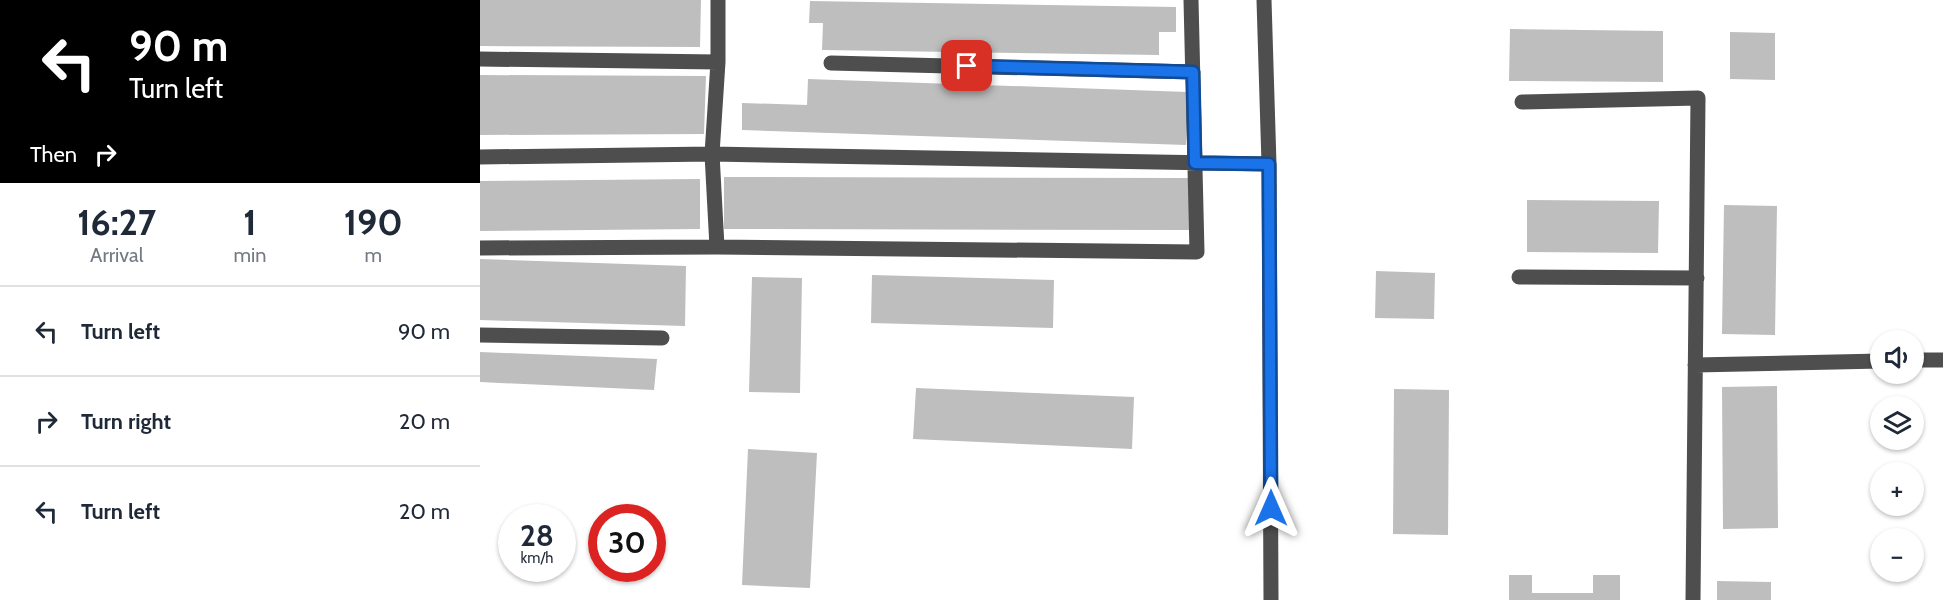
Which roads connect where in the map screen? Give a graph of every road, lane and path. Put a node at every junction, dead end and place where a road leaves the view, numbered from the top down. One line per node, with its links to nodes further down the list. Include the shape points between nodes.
1 (718, 0): 5 (street)
2 (1191, 0): 7 (street)
3 (1264, 0): 12 (street)
4 (480, 59): 5 (street)
5 (718, 62): 9 (street)
6 (831, 63): 7 (street)
7 (1193, 72): 11 (street)
8 (1522, 102): 16 (street, via 1698,98)
9 (712, 154): 10 (street); 11 (street); 13 (street)
10 (480, 157)
11 (1195, 163): 12 (street); 13 (street, via 1197,252)
12 (1269, 164): 23 (street)
13 (717, 247): 14 (street)
14 (480, 248)
15 (1519, 277): 16 (street)
16 (1697, 278): 22 (street)
17 (480, 335): 18 (street)
18 (662, 339)
19 (1924, 360): 20 (street)
20 (1943, 360)
21 (1870, 361): 22 (street)
22 (1695, 365): 24 (street)
23 (1271, 600)
24 (1693, 600)

